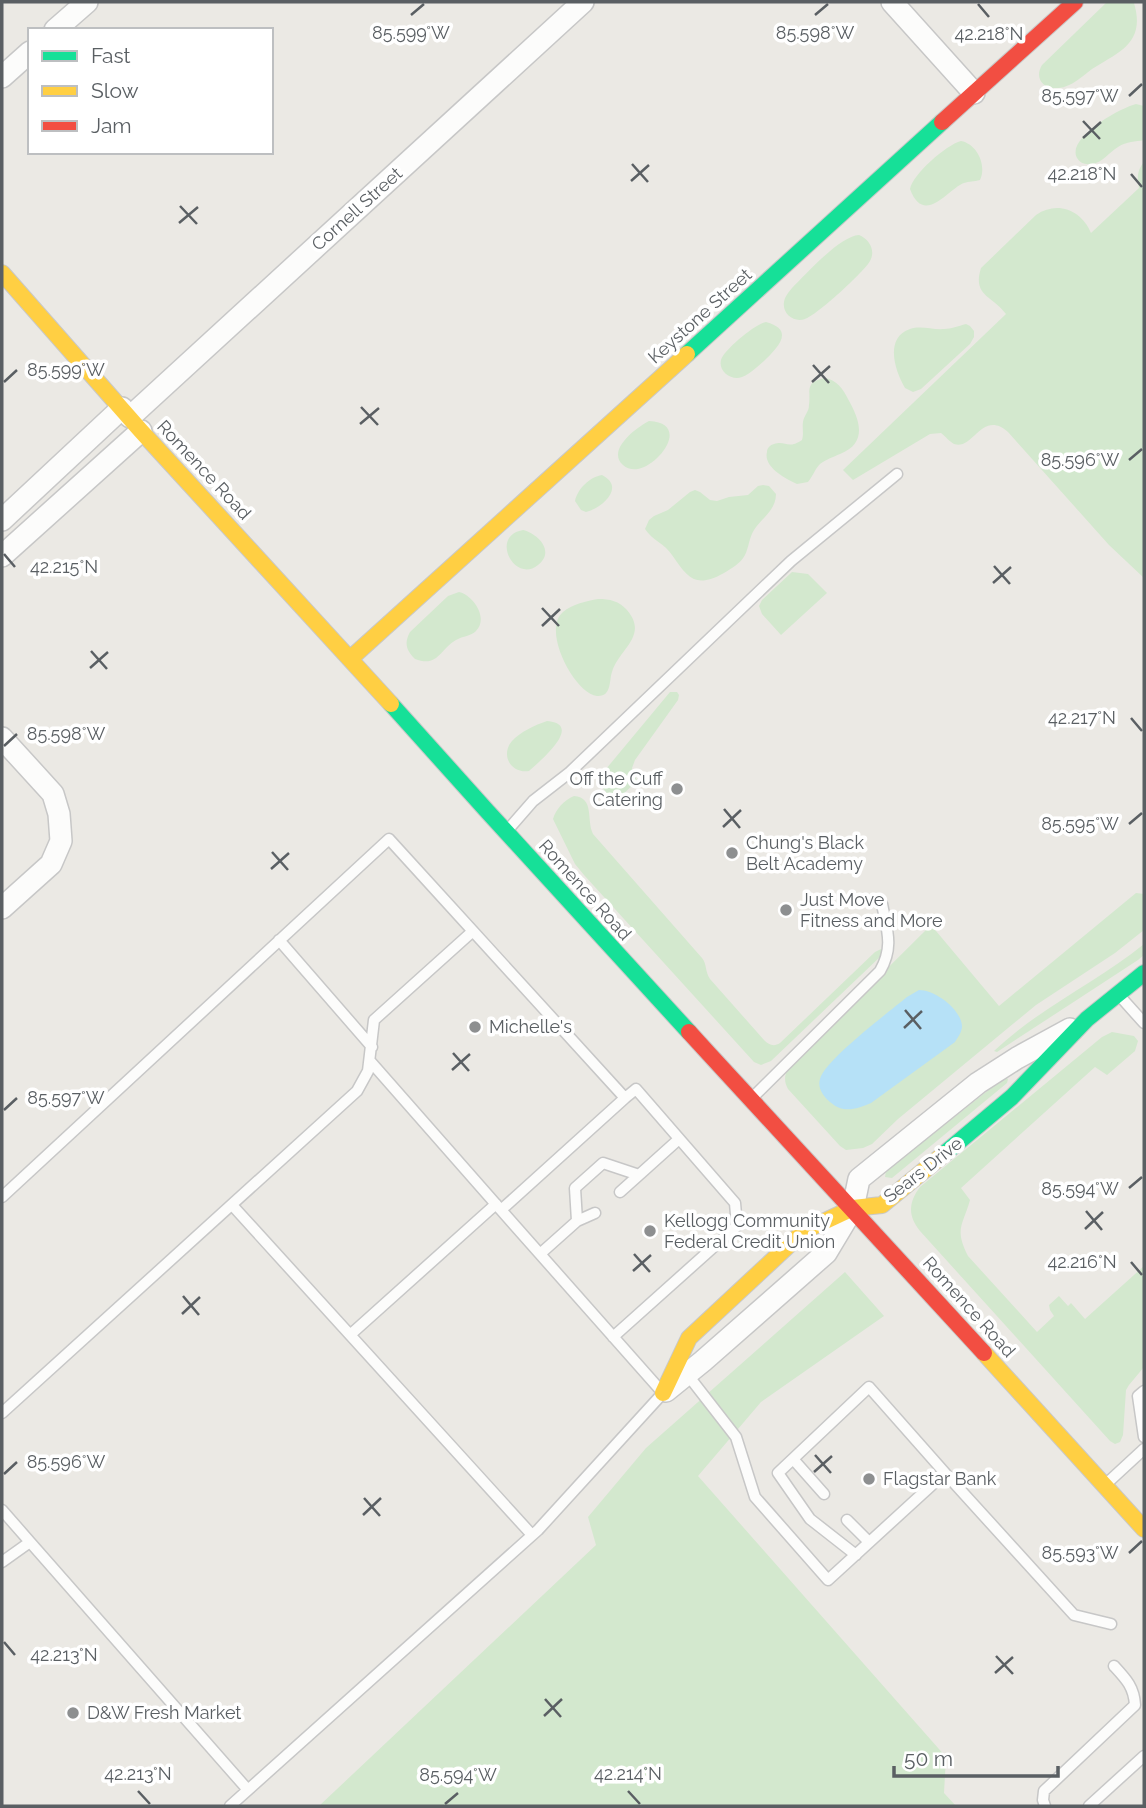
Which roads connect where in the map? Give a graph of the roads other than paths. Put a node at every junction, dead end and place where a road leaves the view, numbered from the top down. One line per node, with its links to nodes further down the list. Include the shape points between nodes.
1 (87, 2): 5 (street)
2 (583, 2): 10 (street, Cornell Street)
3 (891, 2): 8 (street)
4 (1074, 2): 8 (street, Keystone Street)
5 (57, 28)
6 (28, 54): 7 (street)
7 (2, 77)
8 (974, 93): 14 (street, Keystone Street)
9 (2, 273): 10 (street, Romence Road)
10 (131, 418): 12 (street); 13 (street); 14 (street, Romence Road)
11 (897, 474): 16 (lane, via 791,561 569,773 533,801)
12 (2, 520)
13 (2, 556)
14 (351, 658): 16 (street, Romence Road)
15 (2, 738): 18 (street, via 52,794 61,841 51,864)
16 (506, 832): 28 (street, Romence Road)
17 (882, 904): 28 (lane, via 889,947 880,971)
18 (2, 908)
19 (473, 931): 20 (lane, via 389,839); 25 (lane, via 374,1020); 27 (lane)
20 (279, 940): 25 (lane); 32 (lane)
21 (1144, 973): 22 (street, Sears Drive)
22 (1118, 994): 23 (street, Sears Drive); 24 (lane)
23 (1087, 1020): 35 (street, Sears Drive, via 1012,1097 882,1205); 35 (street, Sears Drive, via 998,1069 962,1095 859,1179)
24 (1144, 1023)
25 (372, 1048): 26 (lane)
26 (370, 1061): 33 (lane, via 357,1091); 34 (lane)
27 (625, 1098): 29 (lane, via 636,1089); 34 (lane)
28 (751, 1099): 35 (street, Romence Road)
29 (679, 1139): 30 (lane); 40 (lane, via 735,1203 737,1226)
30 (639, 1175): 31 (lane); 37 (lane, via 603,1163 575,1188)
31 (620, 1192)
32 (2, 1197)
33 (232, 1205): 39 (lane); 44 (lane)
34 (498, 1207): 38 (lane); 39 (lane)
35 (852, 1208): 41 (street, via 826,1253); 43 (street, via 804,1231 689,1338); 49 (street, Romence Road)
36 (595, 1213): 37 (lane)
37 (577, 1221): 38 (lane)
38 (540, 1254): 40 (lane)
39 (350, 1335): 54 (lane)
40 (613, 1337): 43 (lane)
41 (687, 1374): 43 (street); 57 (lane, via 736,1437 755,1496 828,1580)
42 (1144, 1391): 45 (lane, via 1139,1396)
43 (663, 1393): 54 (lane)
44 (2, 1413)
45 (1144, 1437)
46 (1144, 1449): 49 (lane)
47 (793, 1459): 48 (lane, via 869,1387); 50 (lane); 57 (lane, via 778,1473 810,1519)
48 (945, 1472): 56 (lane); 59 (lane, via 1073,1615)
49 (1105, 1485): 53 (street, Romence Road)
50 (824, 1494)
51 (2, 1510): 55 (lane)
52 (847, 1520): 56 (lane)
53 (1144, 1529)
54 (532, 1535): 62 (lane)
55 (30, 1542): 58 (lane); 62 (lane)
56 (869, 1542): 57 (lane)
57 (856, 1555)
58 (2, 1562)
59 (1111, 1624)
60 (1114, 1666): 64 (lane, via 1129,1683 1135,1705 1044,1791)
61 (1144, 1756): 65 (lane)
62 (248, 1790): 63 (lane)
63 (230, 1806)
64 (1045, 1806)
65 (1089, 1806)

